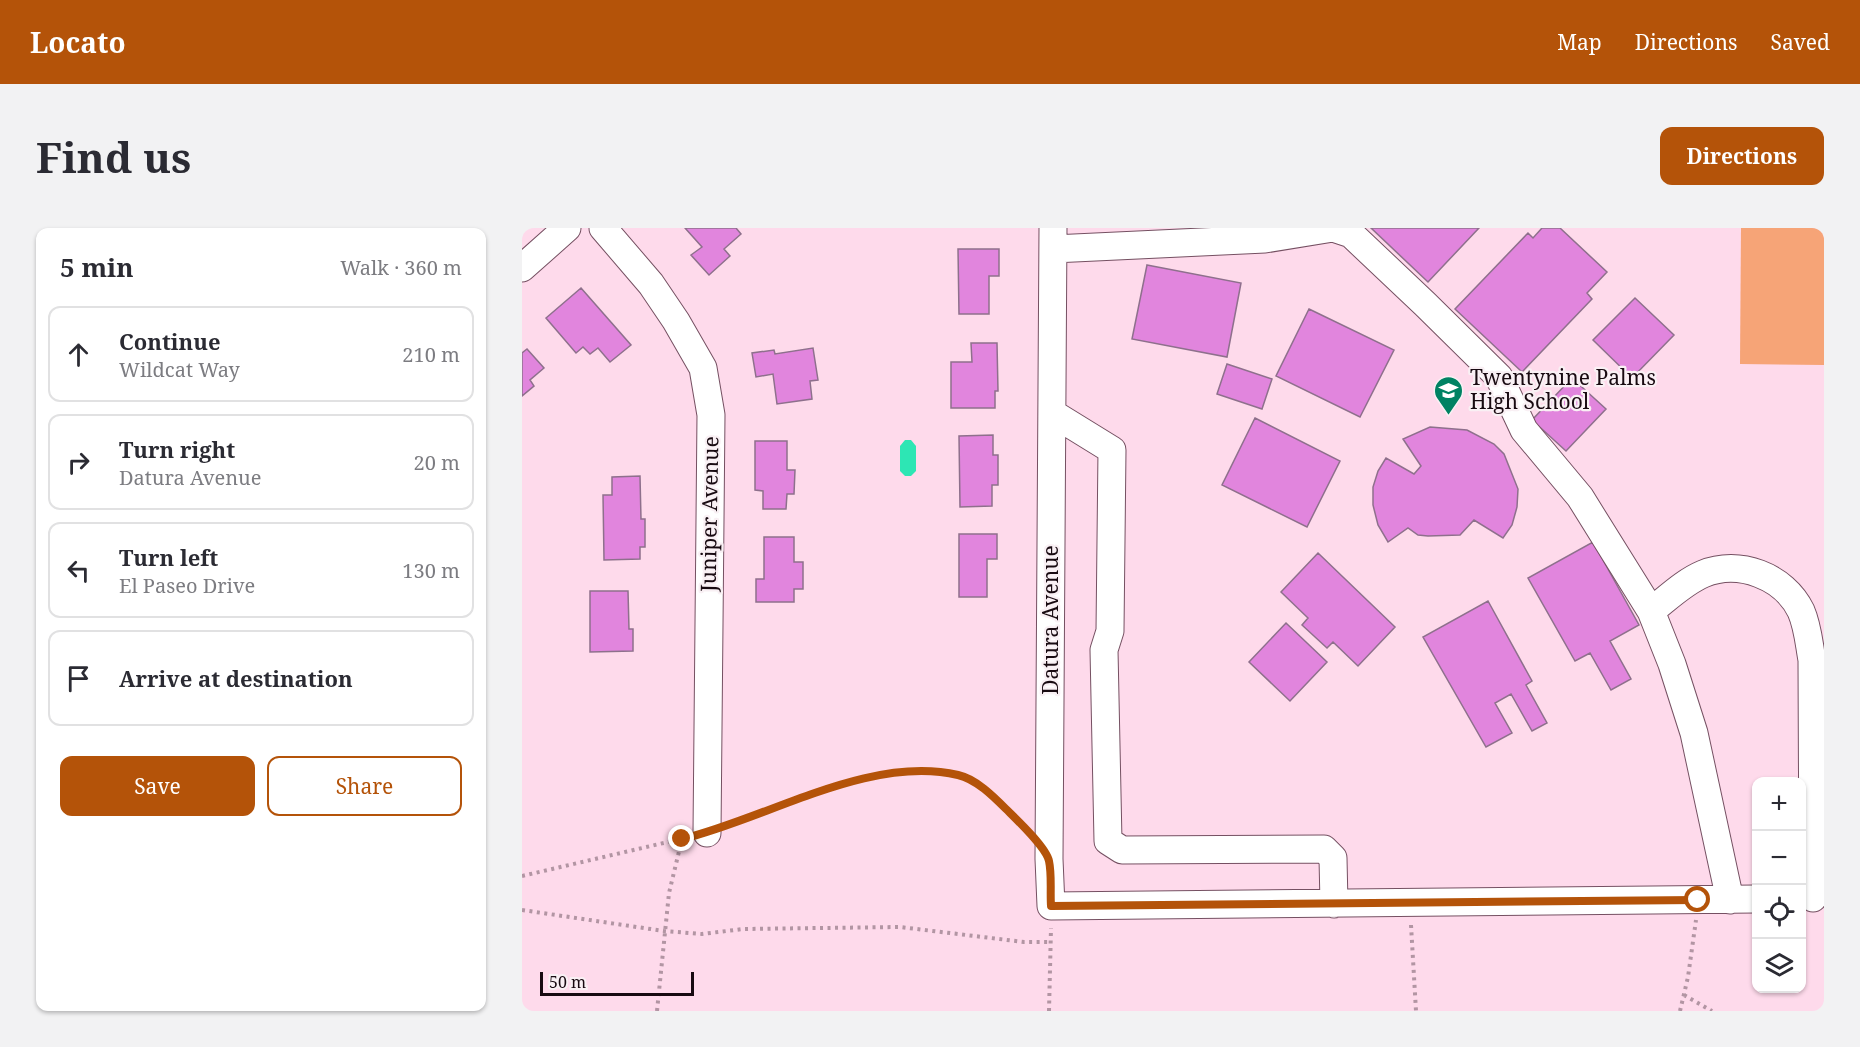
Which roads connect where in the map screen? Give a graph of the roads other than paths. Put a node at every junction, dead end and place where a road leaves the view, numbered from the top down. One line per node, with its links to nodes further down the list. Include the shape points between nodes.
1 (567, 228): 4 (street)
2 (603, 228): 7 (street, Juniper Avenue, via 651,284 676,321 703,368 711,414)
3 (1053, 239): 5 (street, Datura Avenue); 6 (street, via 1264,239 1333,228 1351,234 1499,377 1524,430 1580,497)
4 (522, 268)
5 (1052, 414): 10 (street, via 1112,450 1110,631 1104,650 1108,841 1122,850 1324,849 1333,858); 10 (street, Datura Avenue, via 1051,906)
6 (1651, 611): 8 (street, via 1703,574 1722,569 1746,569 1766,576 1800,610 1808,633 1812,670); 9 (street, via 1672,663)
7 (694, 836)
8 (1813, 898)
9 (1743, 900): 10 (street)
10 (1334, 904)

